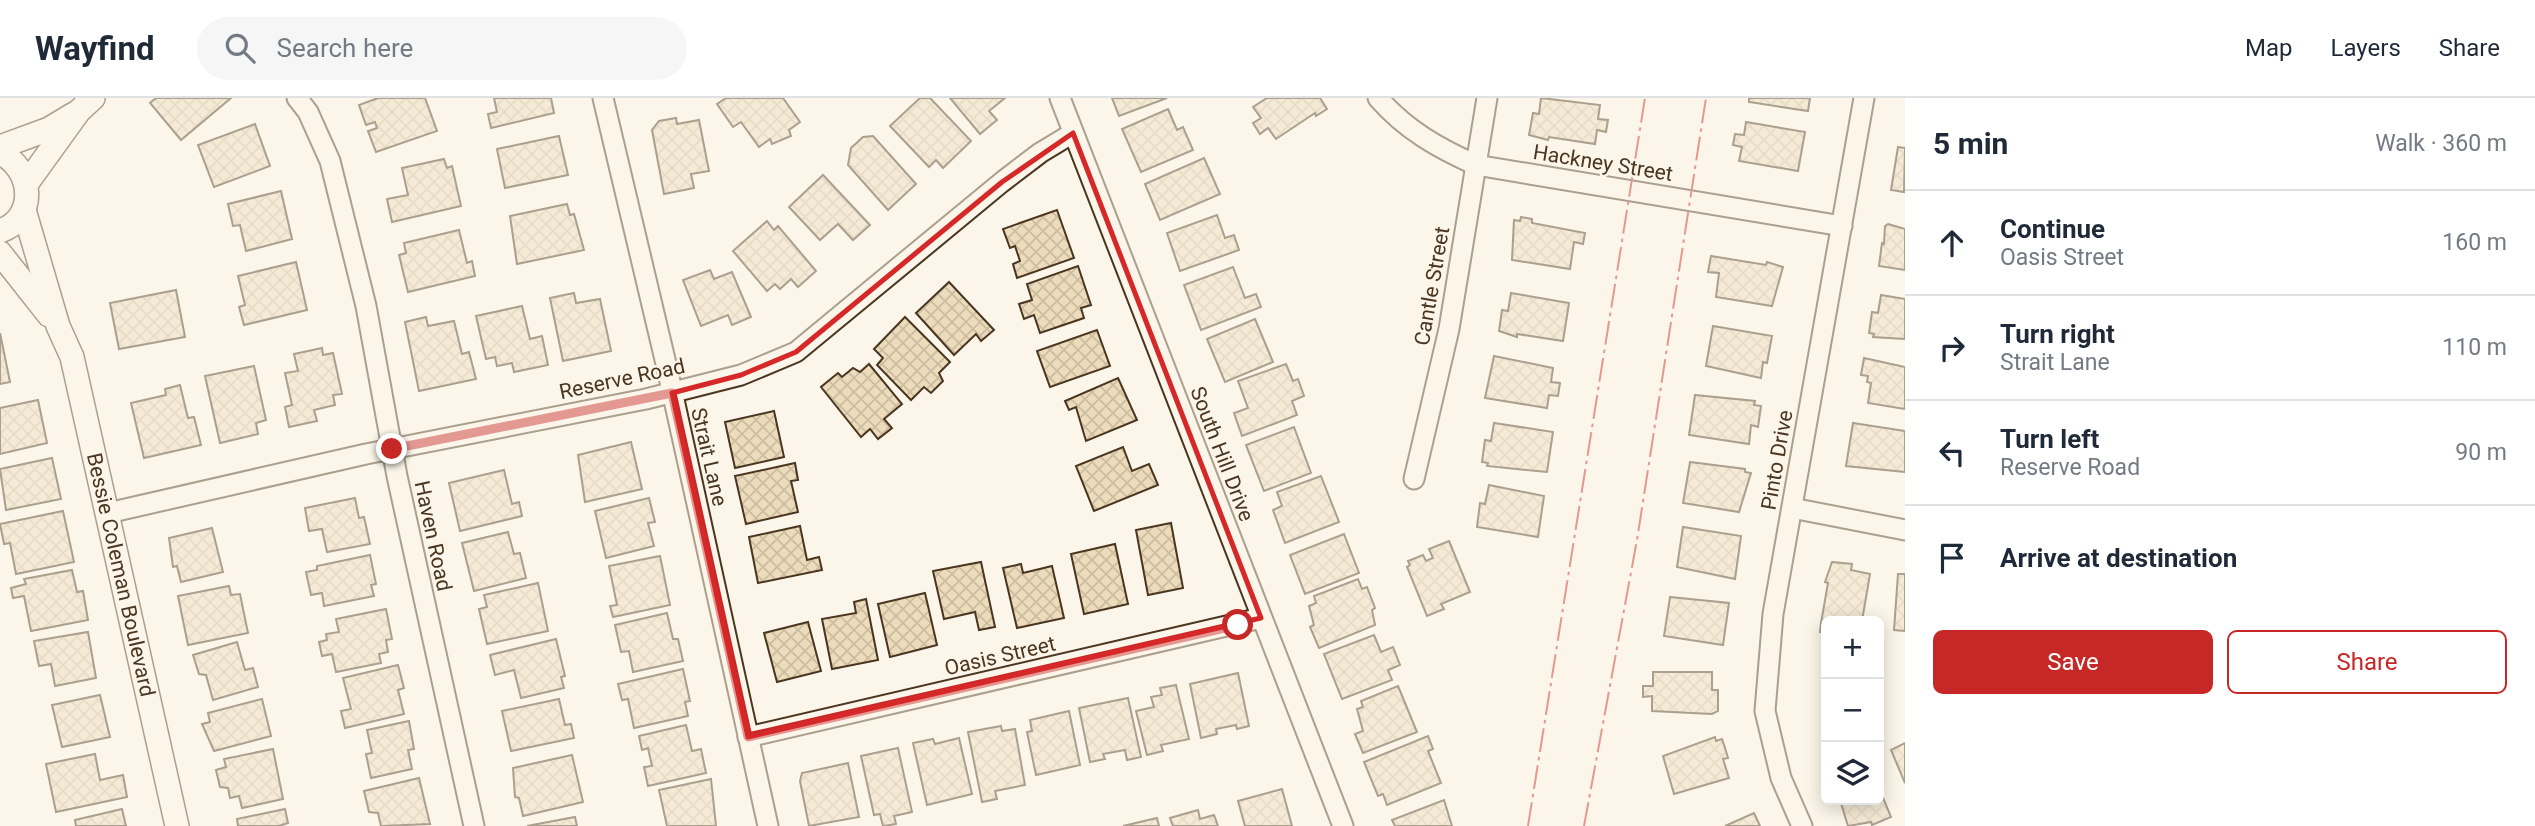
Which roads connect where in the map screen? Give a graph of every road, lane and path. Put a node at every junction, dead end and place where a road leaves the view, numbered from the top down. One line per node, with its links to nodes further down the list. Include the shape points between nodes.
1 (297, 98): 19 (street, Haven Road, via 330,161 366,306)
2 (603, 98): 18 (street, Strait Lane)
3 (1060, 98): 8 (street, South Hill Drive)
4 (1378, 98): 11 (street, Hackney Street, via 1395,118 1435,146)
5 (1487, 98): 11 (street, Cantle Street)
6 (1864, 98): 14 (street, Pinto Drive)
7 (86, 105): 9 (street, via 49,129); 12 (street)
8 (1073, 133): 18 (street, Reserve Road, via 1002,182 796,352 741,375); 24 (street, South Hill Drive)
9 (0, 147)
10 (0, 153): 12 (street, via 13,161)
11 (1476, 165): 14 (street, Hackney Street); 20 (street, Cantle Street, via 1449,329)
12 (27, 183): 13 (street)
13 (24, 209): 15 (street); 17 (street, Bessie Coleman Boulevard)
14 (1842, 226): 21 (street, Pinto Drive)
15 (0, 231)
16 (0, 253): 17 (street, Bessie Coleman Boulevard)
17 (58, 326): 22 (street, Bessie Coleman Boulevard, via 72,357)
18 (672, 393): 19 (street, Reserve Road); 25 (street, Strait Lane)
19 (392, 449): 22 (street, Reserve Road); 27 (street, Haven Road)
20 (1414, 480)
21 (1792, 508): 23 (street); 30 (street, Pinto Drive, via 1773,614 1765,712 1781,778)
22 (108, 513): 26 (street, Bessie Coleman Boulevard)
23 (1905, 530)
24 (1261, 618): 25 (street, Oasis Street); 29 (street, South Hill Drive)
25 (748, 737): 28 (street, Strait Lane)
26 (177, 826)
27 (474, 826)
28 (768, 826)
29 (1343, 826)
30 (1802, 826)

